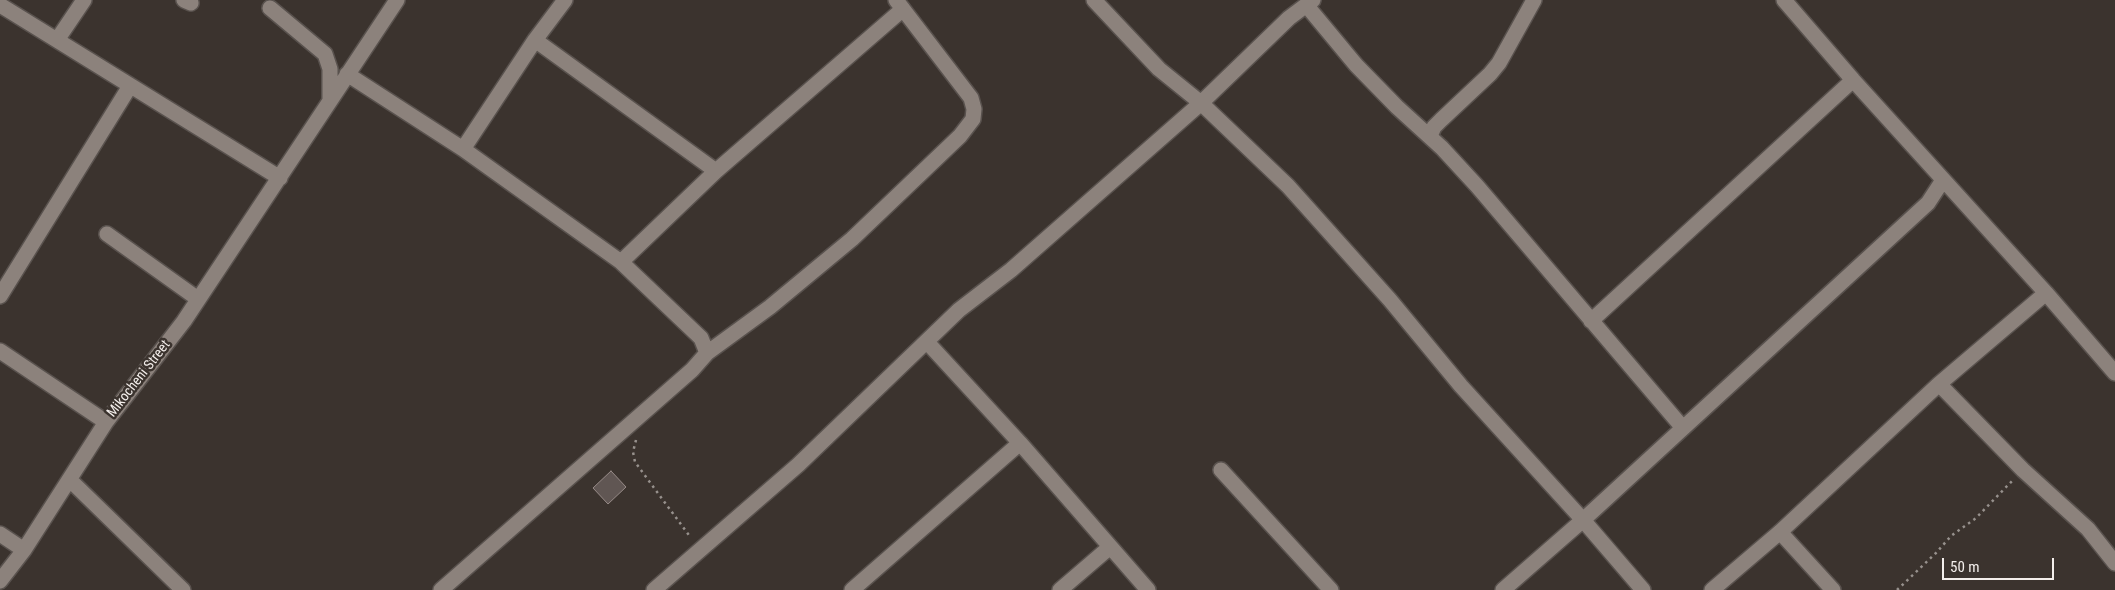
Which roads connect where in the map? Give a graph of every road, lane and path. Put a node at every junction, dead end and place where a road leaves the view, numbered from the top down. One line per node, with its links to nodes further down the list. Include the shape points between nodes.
1 (84, 0): 11 (street)
2 (397, 0): 13 (street, Mikocheni Street)
3 (565, 0): 12 (street)
4 (1094, 0): 17 (street, via 1159,69)
5 (1534, 0): 18 (street, via 1499,63 1434,127)
6 (1784, 0): 14 (street)
7 (1310, 3): 17 (street, via 1288,18); 18 (street, via 1356,65)
8 (0, 4): 11 (street)
9 (900, 5): 20 (street); 33 (street, via 971,98 973,119 960,136 852,239 770,307)
10 (270, 8): 16 (street, via 325,54 330,69)
11 (57, 40): 15 (street)
12 (536, 40): 19 (street); 20 (street)
13 (347, 74): 16 (street, Mikocheni Street); 19 (street)
14 (1853, 80): 22 (street); 30 (street)
15 (130, 86): 21 (street); 28 (street)
16 (330, 101): 21 (street, Mikocheni Street)
17 (1201, 103): 31 (street, via 1011,270 959,310); 43 (street, via 1288,186 1390,300 1460,386)
18 (1430, 136): 30 (street)
19 (463, 149): 26 (street)
20 (716, 171): 26 (street)
21 (280, 178): 29 (street, Mikocheni Street)
22 (1942, 180): 23 (street); 24 (street)
23 (1960, 199): 24 (street); 27 (street)
24 (1928, 203): 37 (street)
25 (107, 234): 29 (street)
26 (621, 262): 33 (street, via 701,338)
27 (2046, 293): 34 (street); 35 (street)
28 (0, 296)
29 (198, 299): 36 (street, Mikocheni Street)
30 (1591, 321): 37 (street)
31 (927, 342): 39 (street); 48 (street, via 798,465)
32 (0, 351): 36 (street)
33 (707, 353): 52 (street, via 692,370)
34 (2115, 373)
35 (1939, 384): 41 (street); 44 (street)
36 (106, 422): 42 (street, Mikocheni Street)
37 (1683, 428): 43 (street)
38 (636, 436): 48 (path, via 635,462)
39 (1020, 443): 46 (street); 54 (street)
40 (1221, 470): 57 (street)
41 (2023, 470): 49 (street, via 2088,529); 62 (path)
42 (70, 480): 47 (street, Mikocheni Street); 51 (street)
43 (1584, 520): 58 (street); 59 (street)
44 (1780, 532): 60 (street); 61 (street)
45 (0, 534): 47 (street)
46 (1110, 547): 55 (street); 56 (street)
47 (24, 550): 50 (street, Mikocheni Street)
48 (699, 550): 53 (street)
49 (2115, 563)
50 (0, 581)
51 (183, 590)
52 (441, 590)
53 (654, 590)
54 (852, 590)
55 (1060, 590)
56 (1148, 590)
57 (1330, 590)
58 (1503, 590)
59 (1643, 590)
60 (1712, 590)
61 (1833, 590)
62 (1897, 590)

